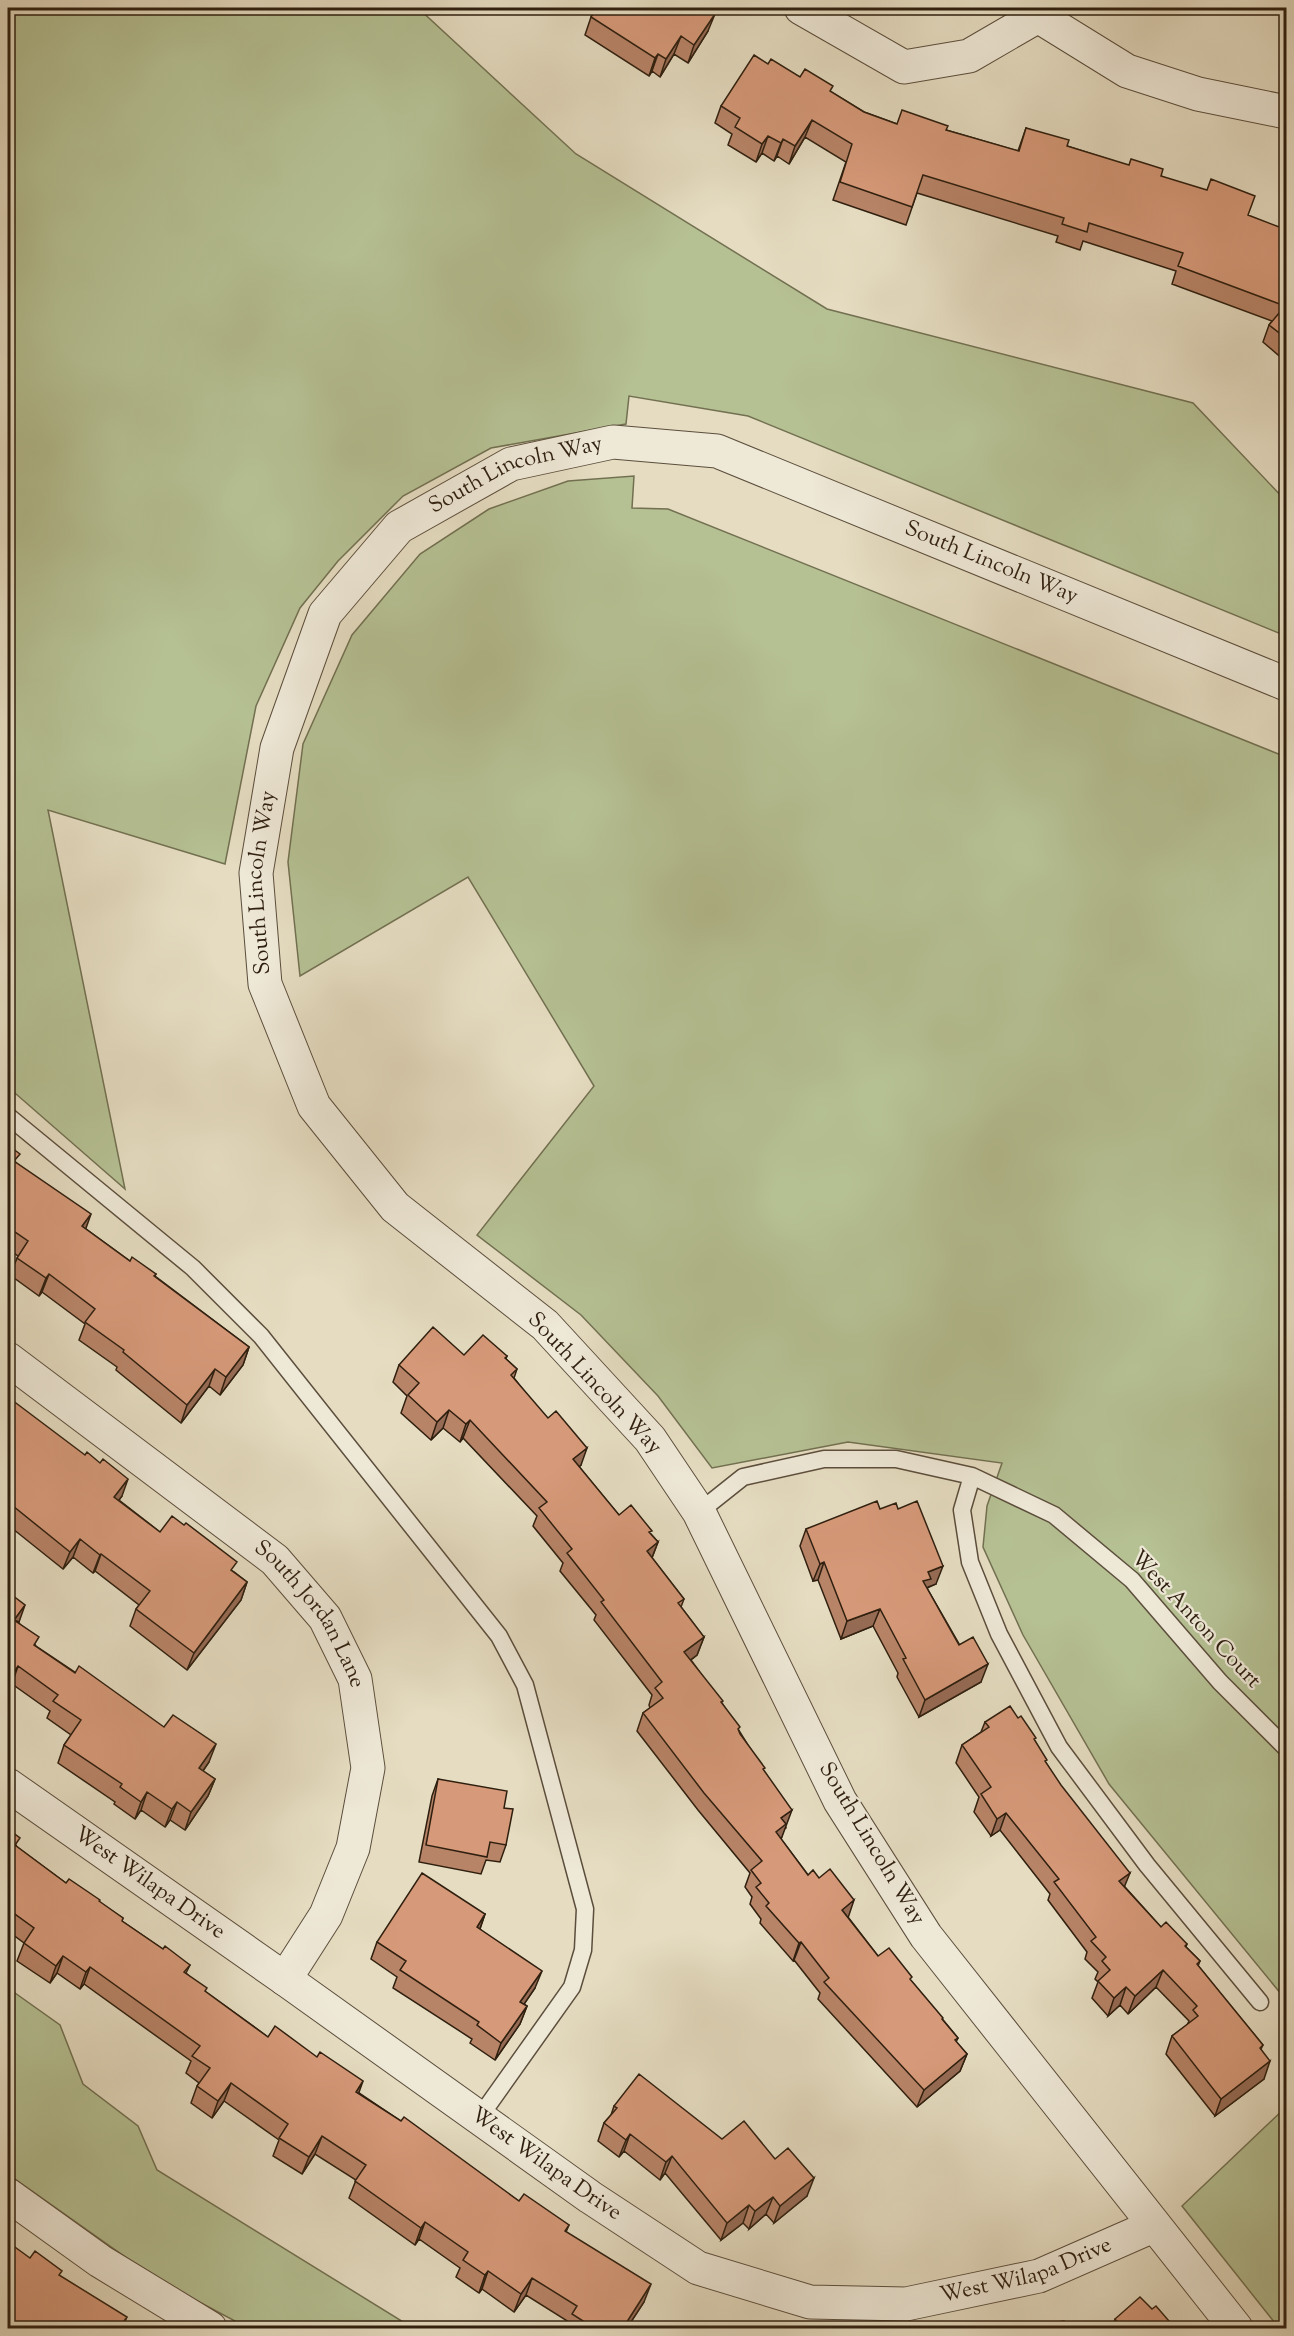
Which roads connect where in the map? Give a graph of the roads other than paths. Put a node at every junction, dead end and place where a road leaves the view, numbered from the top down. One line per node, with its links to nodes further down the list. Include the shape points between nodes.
1 (801, 8): 2 (street, via 904,67 969,56)
2 (1040, 12): 3 (street, via 1127,71 1198,94)
3 (1287, 112)
4 (1287, 684): 8 (street, South Lincoln Way, via 717,451 613,442 511,464 399,527 325,614 277,748 256,873 265,984 314,1106 395,1208 545,1325 650,1438)
5 (8, 1116): 13 (lane, via 193,1268 261,1336 499,1636 525,1685 585,1909 583,1950 572,1987)
6 (8, 1359): 11 (street, South Jordan Lane, via 275,1560 325,1618 355,1679 368,1768 353,1848 326,1915)
7 (972, 1476): 8 (lane, West Anton Court, via 896,1459 824,1459 743,1477); 9 (lane, West Anton Court, via 1054,1515 1132,1580 1220,1682); 12 (lane, via 962,1510 970,1562 999,1634 1059,1747 1147,1865)
8 (699, 1512): 15 (street, South Lincoln Way, via 846,1811 927,1936)
9 (1287, 1748)
10 (8, 1785): 11 (street, West Wilapa Drive)
11 (285, 1979): 13 (street, West Wilapa Drive)
12 (1260, 2002)
13 (479, 2118): 15 (street, West Wilapa Drive, via 698,2268 810,2302 906,2304 1039,2276)
14 (8, 2195): 16 (street, via 100,2260)
15 (1153, 2226): 17 (street, South Lincoln Way)
16 (210, 2328)
17 (1236, 2328)

